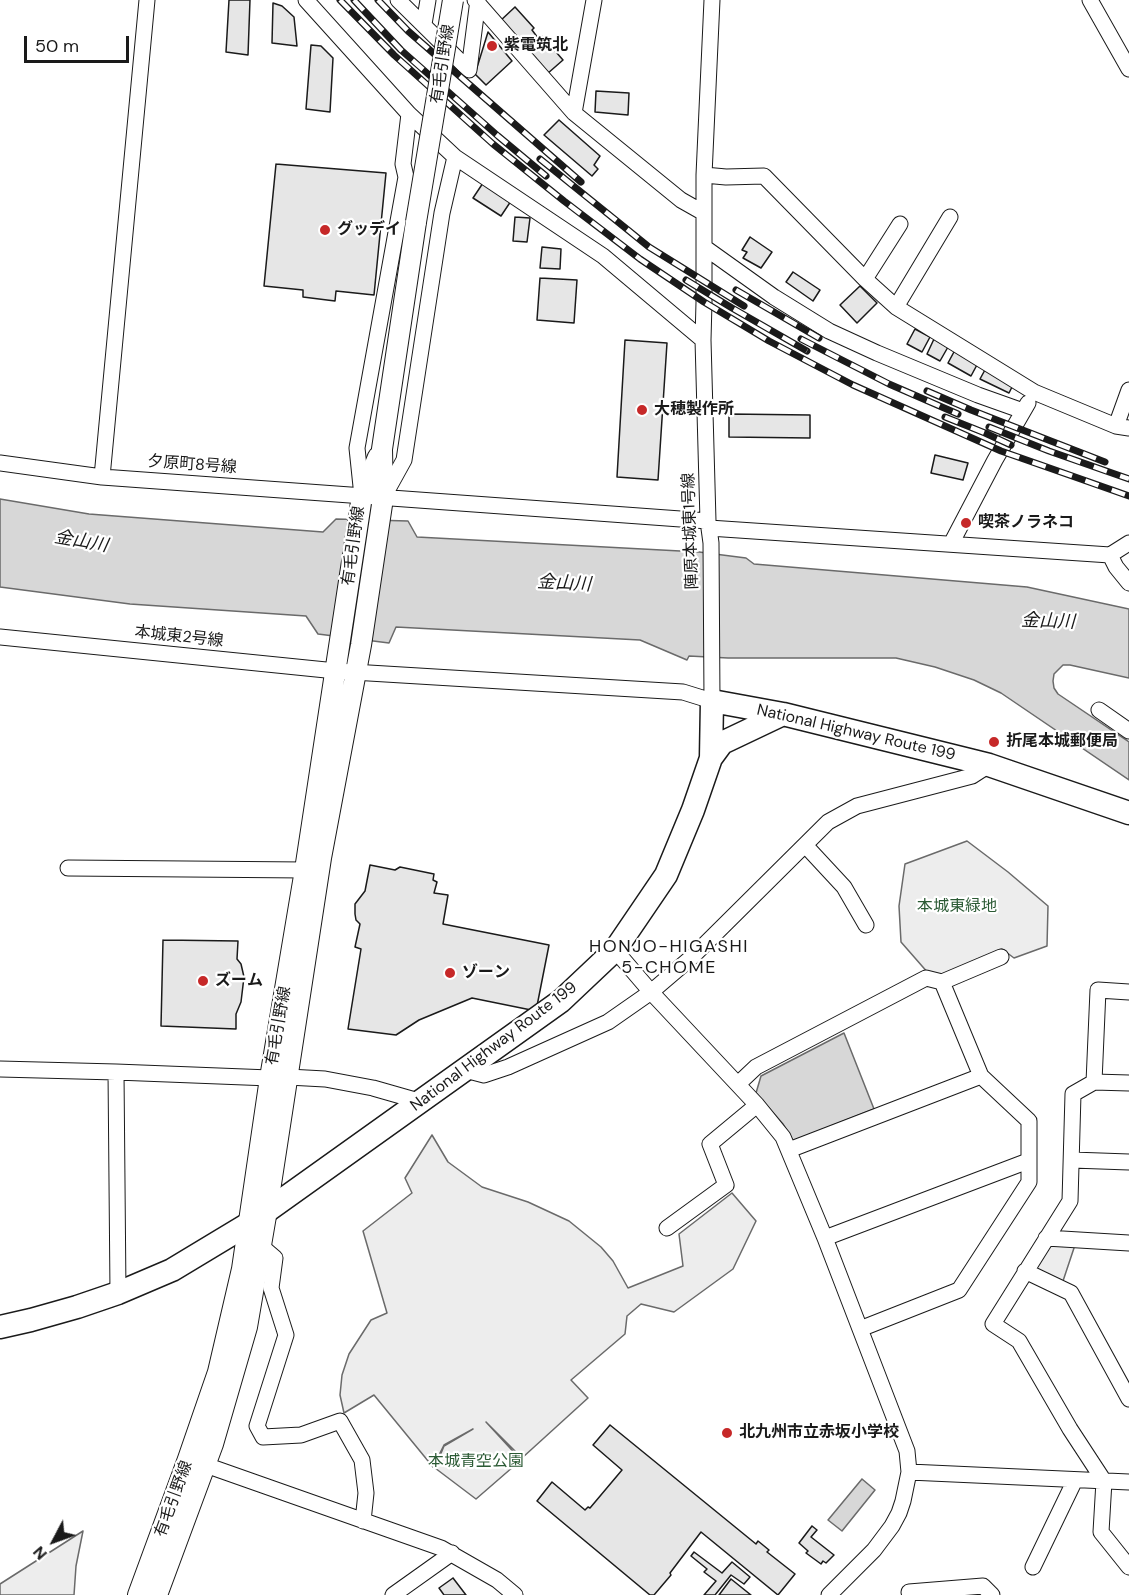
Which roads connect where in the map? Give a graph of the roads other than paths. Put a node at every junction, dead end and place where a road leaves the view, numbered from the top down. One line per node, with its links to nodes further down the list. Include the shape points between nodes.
1 (147, 0): 29 (street)
2 (306, 0): 13 (street)
3 (398, 0): 10 (street)
4 (428, 0): 10 (street)
5 (453, 0): 27 (main road, 有毛引野線, bridge)
6 (594, 0): 12 (street)
7 (712, 0): 15 (street, 陣原本城東1号線)
8 (1090, 0): 11 (street)
9 (477, 1): 10 (street, via 469,70); 12 (street)
10 (424, 24)
11 (1129, 69)
12 (574, 113): 16 (street, via 681,200)
13 (410, 114): 14 (street); 30 (street, via 403,164 406,177 357,448)
14 (455, 158): 22 (street, via 603,256); 31 (street, via 442,213 404,459)
15 (704, 175): 16 (street, 陣原本城東1号線); 20 (street, via 764,176)
16 (704, 213): 19 (street, 陣原本城東1号線)
17 (950, 218): 21 (street)
18 (900, 224): 20 (street)
19 (704, 247): 22 (street, 陣原本城東1号線); 25 (street, via 829,331)
20 (865, 279): 21 (street)
21 (896, 307): 24 (street)
22 (703, 340): 32 (street, 陣原本城東1号線)
23 (1129, 390): 26 (street)
24 (1034, 392): 25 (street); 26 (street)
25 (1023, 411): 34 (street)
26 (1122, 427)
27 (382, 448): 30 (main road, 有毛引野線); 31 (main road, 有毛引野線)
28 (0, 463): 29 (street, 夕原町8号線)
29 (102, 477): 30 (street, 夕原町8号線)
30 (361, 503): 31 (street, 夕原町8号線); 38 (main road, 有毛引野線, via 340,643)
31 (382, 505): 32 (street, 夕原町8号線); 38 (main road, 有毛引野線, via 360,645)
32 (709, 531): 34 (street, 夕原町8号線); 39 (street, 陣原本城東1号線)
33 (1129, 543): 35 (street)
34 (951, 544): 35 (street, 夕原町8号線)
35 (1110, 555): 36 (street)
36 (1129, 583)
37 (0, 637): 38 (street, 本城東2号線)
38 (345, 672): 39 (street, via 683,692); 48 (main road, 有毛引野線); 59 (main road, 有毛引野線, via 315,892)
39 (712, 701): 41 (highway, National Highway Route 199); 43 (highway, National Highway Route 199)
40 (1099, 710): 42 (street)
41 (783, 714): 43 (highway, via 722,743); 44 (highway, National Highway Route 199)
42 (1129, 731)
43 (711, 758): 50 (highway, National Highway Route 199, via 666,875)
44 (989, 765): 45 (highway, National Highway Route 199); 46 (street, via 972,776 857,806 828,822)
45 (1129, 813)
46 (805, 845): 49 (street, via 844,887); 53 (street)
47 (68, 868): 48 (street)
48 (305, 870): 59 (main road, 有毛引野線)
49 (866, 925)
50 (615, 950): 53 (street); 56 (highway, National Highway Route 199, via 561,1001)
51 (1001, 957): 52 (street)
52 (942, 982): 58 (street); 62 (street, via 926,978 756,1067)
53 (651, 992): 56 (street, via 608,1023 508,1067 484,1075); 62 (street)
54 (1129, 992): 60 (street, via 1098,990)
55 (0, 1069): 57 (street)
56 (465, 1070): 63 (highway, National Highway Route 199)
57 (116, 1072): 59 (street); 76 (street)
58 (981, 1076): 65 (street); 67 (street, via 1029,1121)
59 (279, 1077): 63 (street, via 334,1080); 69 (main road, 有毛引野線)
60 (1094, 1082): 61 (street); 66 (street, via 1073,1094)
61 (1129, 1083)
62 (738, 1084): 64 (street)
63 (422, 1102): 69 (highway, National Highway Route 199)
64 (757, 1105): 65 (street); 70 (street, via 710,1144 726,1185)
65 (789, 1150): 71 (street)
66 (1072, 1160): 68 (street); 72 (street, via 1070,1201)
67 (1028, 1161): 71 (street); 78 (street, via 1029,1182 959,1290)
68 (1129, 1162)
69 (258, 1216): 73 (main road, 有毛引野線); 76 (highway, National Highway Route 199, via 172,1270); 80 (main road, 有毛引野線)
70 (667, 1228)
71 (825, 1238): 78 (street)
72 (1046, 1238): 74 (street); 75 (street)
73 (261, 1246): 80 (main road, 有毛引野線, via 247,1327 213,1444); 85 (street, via 275,1258 271,1288 286,1335 257,1426 263,1437 301,1435 340,1422 362,1460 366,1493)
74 (1127, 1246)
75 (1025, 1271): 79 (street, via 1071,1293); 83 (street, via 993,1324 1020,1341)
76 (118, 1293): 77 (highway, National Highway Route 199)
77 (0, 1327)
78 (860, 1329): 81 (street, via 907,1451)
79 (1129, 1400)
80 (196, 1462): 85 (street); 90 (main road, 有毛引野線); 91 (main road, 有毛引野線)
81 (909, 1472): 82 (street); 94 (street, via 892,1526)
82 (1075, 1480): 83 (street); 87 (street)
83 (1104, 1481): 84 (street); 88 (street, via 1101,1532)
84 (1129, 1482)
85 (363, 1521): 86 (street)
86 (452, 1553): 92 (street); 93 (street)
87 (1033, 1567)
88 (1129, 1567)
89 (909, 1592): 95 (street, via 983,1586)
90 (138, 1595)
91 (157, 1595)
92 (393, 1595)
93 (515, 1595)
94 (829, 1595)
95 (992, 1595)

